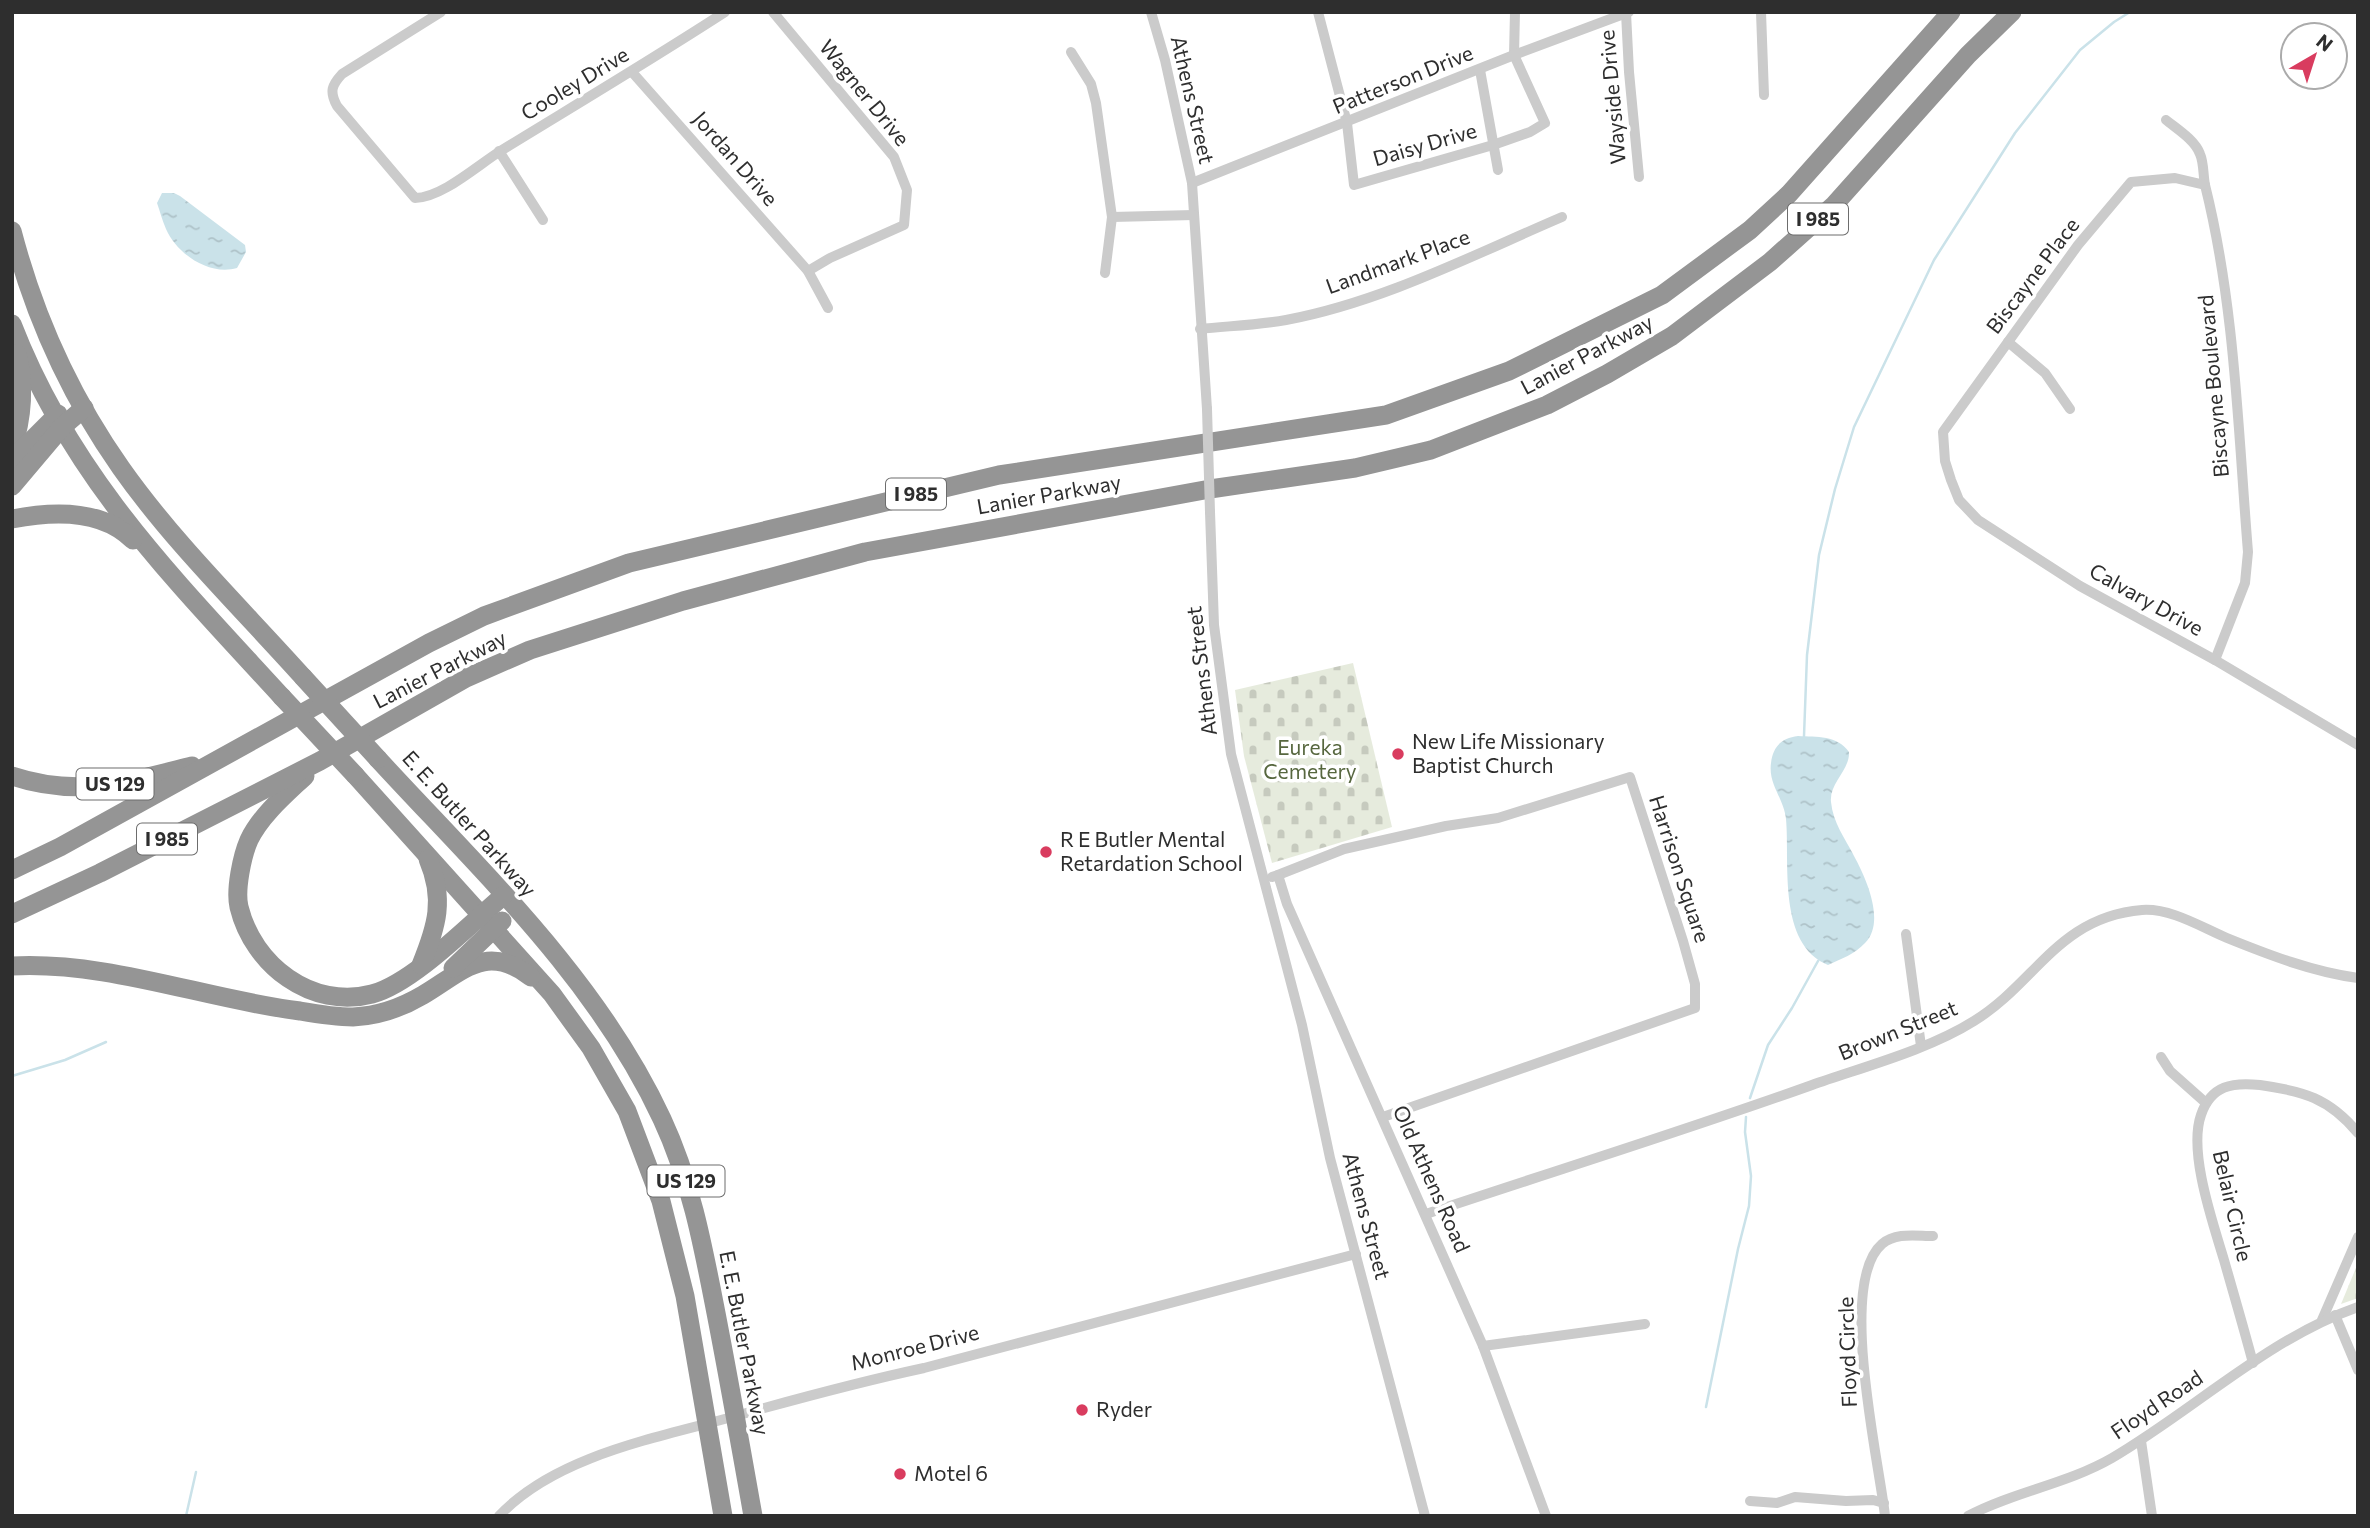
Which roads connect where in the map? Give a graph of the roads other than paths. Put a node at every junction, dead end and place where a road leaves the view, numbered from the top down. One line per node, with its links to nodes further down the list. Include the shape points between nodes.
1 (441, 12): 19 (street, Cooley Drive, via 342,74 331,94 415,198 445,189)
2 (724, 12): 14 (street, Cooley Drive)
3 (773, 12): 29 (street, Wagner Drive, via 894,157 907,190 904,225)
4 (1151, 12): 22 (street, Athens Street)
5 (1318, 12): 17 (street)
6 (1515, 12): 12 (street)
7 (1761, 12): 15 (street)
8 (1951, 12): 47 (highway, Lanier Parkway / I 985, via 1789,194 1750,230 1662,295 1509,371 1387,415 999,475 629,563 484,616)
9 (2012, 12): 48 (highway, Lanier Parkway / I 985, via 1834,205 1770,262 1672,335 1547,405 1431,450 1355,468 1210,489 865,552 683,601 530,650 466,678)
10 (1627, 13): 12 (street, Patterson Drive); 21 (street, Wayside Drive)
11 (1071, 52): 25 (street, via 1091,84 1096,103)
12 (1514, 55): 13 (street, Patterson Drive); 18 (street, via 1545,123)
13 (1479, 70): 17 (street, Patterson Drive); 18 (street, Daisy Drive)
14 (632, 72): 19 (street, Cooley Drive); 29 (street, Jordan Drive)
15 (1764, 96)
16 (2166, 120): 23 (street, Biscayne Boulevard, via 2200,153)
17 (1347, 123): 18 (street, Daisy Drive, via 1354,185); 22 (street, Patterson Drive)
18 (1493, 145): 20 (street)
19 (499, 151): 27 (street)
20 (1498, 170)
21 (1640, 177)
22 (1192, 184): 24 (street, Athens Street)
23 (2205, 185): 35 (street, Biscayne Place, via 2175,178 2131,183 2078,245); 45 (street, Biscayne Boulevard, via 2228,311 2248,552 2245,583)
24 (1194, 215): 25 (street); 33 (street, Athens Street)
25 (1112, 217): 30 (street)
26 (1562, 217): 33 (street, Landmark Place, via 1355,302 1285,320)
27 (543, 219)
28 (12, 232): 36 (highway, E. E. Butler Parkway, via 39,316)
29 (808, 271): 31 (street, Jordan Drive)
30 (1105, 273)
31 (828, 308)
32 (12, 324): 38 (highway)
33 (1200, 329): 53 (street, Athens Street, bridge, via 1213,625 1231,754)
34 (12, 337): 39 (highway, via 22,394)
35 (2008, 342): 37 (street, via 2045,373); 41 (street, Biscayne Place, via 1943,432)
36 (82, 405): 38 (highway); 54 (highway, E. E. Butler Parkway, bridge, via 147,503)
37 (2070, 410)
38 (58, 422): 40 (highway); 42 (highway); 44 (highway, via 116,510)
39 (12, 450)
40 (12, 460)
41 (1945, 461): 45 (street, Calvary Drive, via 1959,500 1978,520 2080,586)
42 (12, 486)
43 (12, 519): 44 (highway, US 129, via 80,514 103,522 126,533)
44 (183, 589): 50 (highway, US 129, bridge)
45 (2215, 660): 46 (street, Calvary Drive)
46 (2358, 745)
47 (217, 760): 49 (highway, US 129, via 126,783 64,788); 51 (highway, Lanier Parkway / I 985)
48 (320, 761): 55 (highway, Lanier Parkway / I 985); 59 (highway, via 249,839 239,877 239,898 260,953 298,984 331,996 374,993)
49 (12, 776)
50 (424, 849): 56 (highway, US 129); 59 (highway, via 439,899 433,935)
51 (12, 870)
52 (1278, 876): 53 (street); 66 (street, Old Athens Road); 66 (street, Harrison Square, via 1344,849 1498,818 1630,777 1695,984 1695,1008)
53 (1263, 878): 71 (street, Athens Street)
54 (510, 902): 56 (highway); 79 (highway, E. E. Butler Parkway / US 129, via 587,994 663,1120 690,1193)
55 (12, 914)
56 (488, 921): 59 (highway); 61 (highway); 62 (highway, US 129)
57 (1906, 934): 63 (street)
58 (12, 966): 61 (highway, via 112,973 263,1007 352,1017 397,1008)
59 (420, 966)
60 (2358, 978): 63 (street, Brown Street, via 2300,964 2167,913 2125,912 2101,919 2068,938 1990,1012)
61 (436, 987): 62 (highway, via 470,964 488,960 521,970)
62 (552, 994): 80 (highway, US 129, via 610,1078 633,1125 660,1201 685,1296)
63 (1921, 1046): 68 (street, Brown Street)
64 (2161, 1057): 65 (street)
65 (2206, 1103): 67 (street, via 2223,1087 2238,1082 2286,1089 2323,1101); 77 (street, Belair Circle, via 2197,1131 2200,1166)
66 (1383, 1117): 68 (street, Old Athens Road)
67 (2358, 1133)
68 (1426, 1214): 76 (street, Old Athens Road)
69 (1933, 1236): 83 (street, Floyd Circle, via 1900,1236 1883,1243 1869,1259 1863,1293 1865,1390)
70 (2358, 1237): 74 (street)
71 (1356, 1254): 79 (street, Monroe Drive); 88 (street, Athens Street)
72 (2358, 1307): 73 (street, Floyd Road)
73 (2334, 1315): 74 (street, Floyd Road); 78 (street)
74 (2322, 1320): 77 (street, Floyd Road)
75 (1645, 1324): 76 (street)
76 (1483, 1346): 89 (street, Old Athens Road)
77 (2253, 1363): 81 (street, Floyd Road)
78 (2358, 1370)
79 (736, 1416): 80 (street, Monroe Drive); 87 (highway, E. E. Butler Parkway / US 129)
80 (707, 1424): 85 (street, Monroe Drive, via 579,1464 526,1492); 86 (highway, US 129)
81 (2141, 1441): 84 (street, Floyd Road, via 2085,1471); 91 (street)
82 (1749, 1501): 83 (street, via 1777,1503 1795,1497)
83 (1884, 1503): 90 (street, Floyd Circle)
84 (1972, 1515)
85 (499, 1516)
86 (723, 1516)
87 (753, 1516)
88 (1425, 1516)
89 (1546, 1516)
90 (1885, 1516)
91 (2152, 1516)

